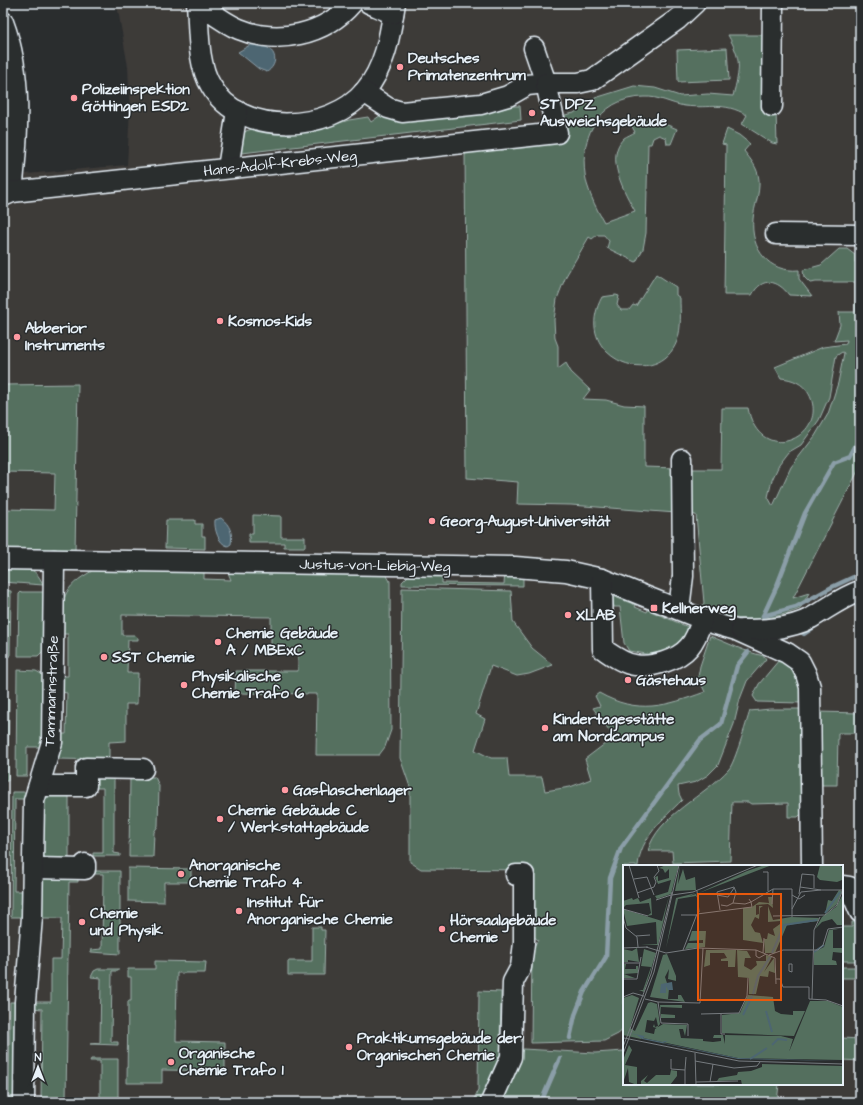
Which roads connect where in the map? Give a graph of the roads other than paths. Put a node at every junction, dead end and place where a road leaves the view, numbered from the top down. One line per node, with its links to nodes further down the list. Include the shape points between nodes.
1 (197, 3): 2 (street, via 240,29 273,36 294,35 314,29 336,17); 12 (street, via 207,79 220,98)
2 (352, 3)
3 (369, 3): 6 (street)
4 (695, 3): 9 (street, via 678,19 592,80 578,83)
5 (772, 3): 11 (street)
6 (394, 8): 10 (street, via 384,56 377,74)
7 (3, 22): 14 (street, via 14,61 15,75 16,136)
8 (534, 48): 9 (street)
9 (546, 83): 10 (street, via 527,85 504,98 481,104 402,112 388,108); 13 (street, Hans-Adolf-Krebs-Weg, via 557,133)
10 (364, 92): 12 (street, via 332,114 301,123 269,122 250,118)
11 (772, 106)
12 (237, 111): 13 (street)
13 (228, 168): 14 (street, Hans-Adolf-Krebs-Weg)
14 (8, 194)
15 (776, 234): 16 (street)
16 (860, 235)
17 (682, 459): 22 (street, via 683,576)
18 (3, 559): 19 (street, Justus-von-Liebig-Weg)
19 (54, 560): 20 (street, Justus-von-Liebig-Weg, via 515,567 566,571); 26 (street, Tammannstraße, via 52,742)
20 (602, 578): 22 (street, Justus-von-Liebig-Weg); 23 (street, via 603,649 618,659 634,665 653,666 670,660 688,649 697,636)
21 (860, 591): 24 (street, via 809,619 794,624 766,630)
22 (679, 609): 23 (street, Justus-von-Liebig-Weg)
23 (702, 620): 24 (street, Justus-von-Liebig-Weg)
24 (736, 630): 28 (street, via 787,653 800,662 806,674 810,687)
25 (143, 769): 26 (street, via 86,768 86,786)
26 (39, 786): 29 (street, Tammannstraße, via 34,801)
27 (85, 864): 29 (street, via 85,869)
28 (812, 865)
29 (33, 868): 33 (street, Tammannstraße, via 25,1002)
30 (516, 875): 34 (street, via 524,875 524,943 521,967 513,982 511,1057)
31 (843, 886): 32 (street, via 849,886)
32 (860, 912)
33 (24, 1102)
34 (491, 1102)

